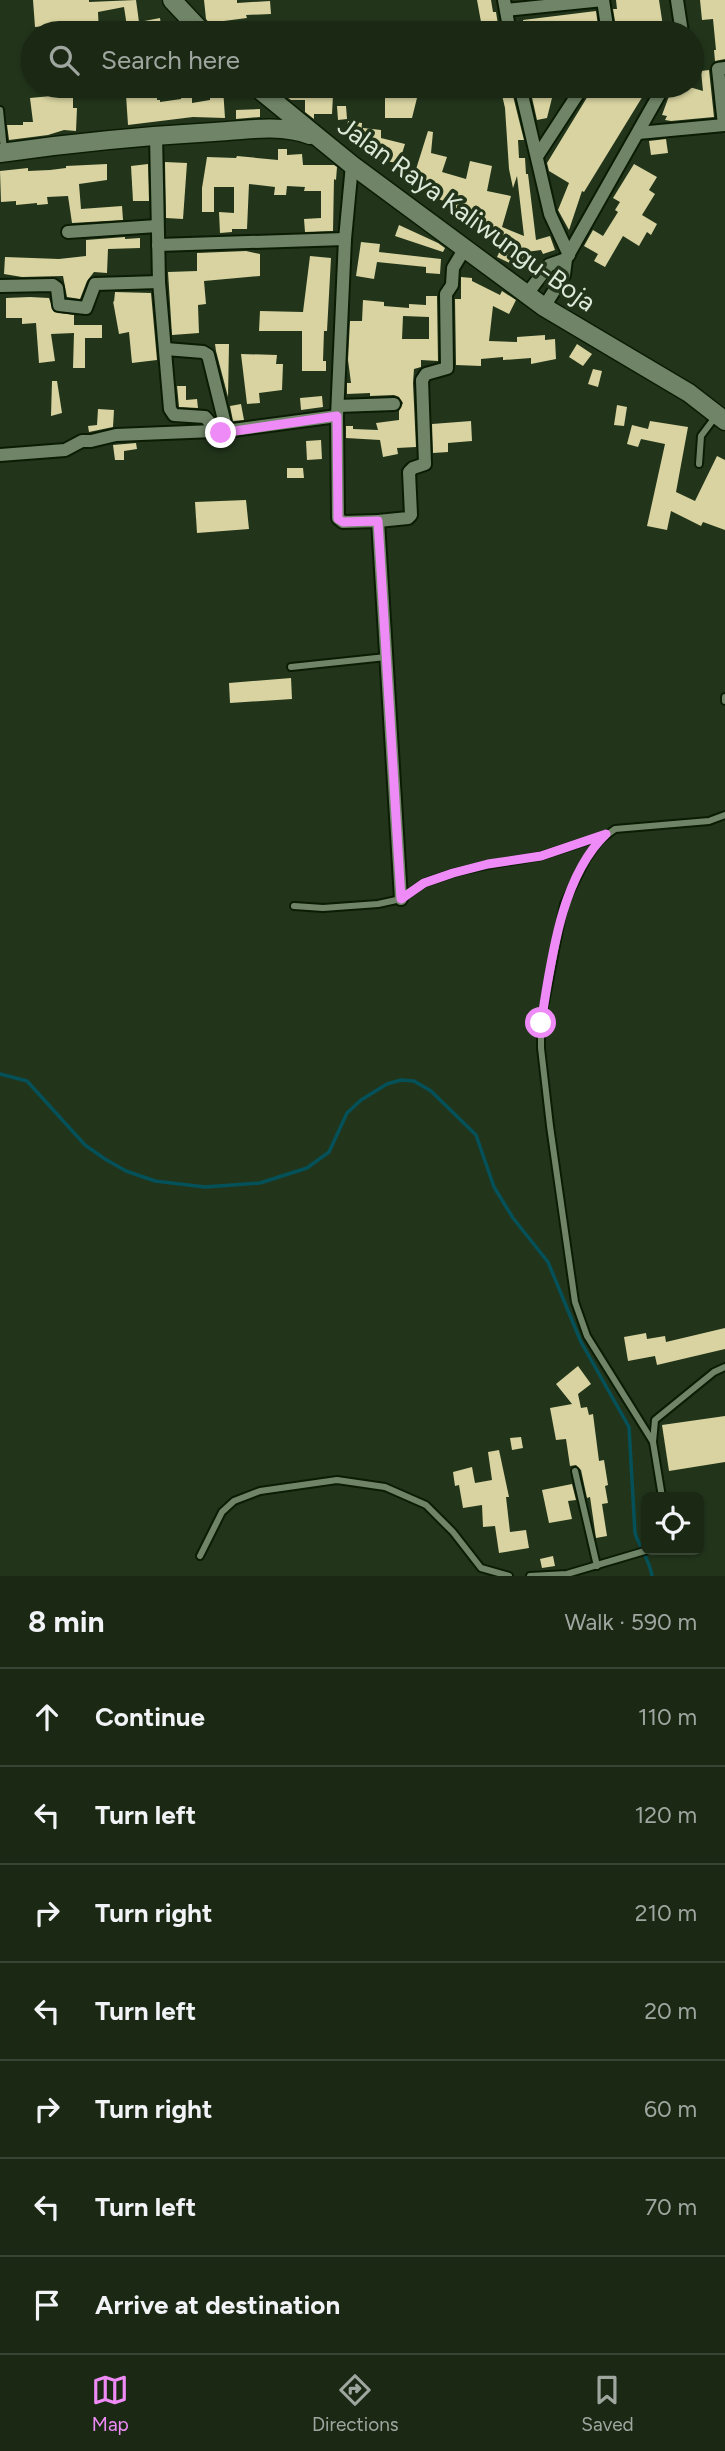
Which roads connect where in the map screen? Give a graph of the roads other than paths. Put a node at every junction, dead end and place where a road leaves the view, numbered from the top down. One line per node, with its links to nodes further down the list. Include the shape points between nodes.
1 (172, 0): 5 (main road)
2 (603, 0): 4 (street); 6 (street)
3 (677, 0): 7 (street)
4 (505, 5)
5 (192, 21)
6 (606, 21)
7 (680, 21)
8 (725, 68): 14 (street, via 718,69)
9 (269, 98): 17 (main road, Jalan Raya Kaliwungu-Boja)
10 (523, 98): 19 (street)
11 (575, 98): 19 (street)
12 (657, 98): 15 (street)
13 (0, 110): 18 (lane)
14 (724, 125): 15 (street)
15 (638, 133): 26 (street)
16 (156, 135): 17 (main road, via 248,130); 18 (main road); 21 (street)
17 (315, 136): 20 (main road, Jalan Raya Kaliwungu-Boja)
18 (2, 153)
19 (538, 155): 26 (street, via 550,214)
20 (352, 165): 23 (street); 25 (main road, Jalan Raya Kaliwungu-Boja)
21 (157, 226): 22 (street); 24 (street)
22 (68, 232)
23 (345, 239): 24 (street); 33 (street)
24 (158, 245): 27 (street)
25 (465, 248): 29 (main road, Jalan Raya Kaliwungu-Boja); 38 (street, via 446,294 447,368 426,374 422,380 425,464 409,472 411,515)
26 (567, 257): 29 (street, via 549,265); 30 (street, via 564,275)
27 (159, 282): 28 (street, via 95,284 86,307 59,304 53,285); 31 (street)
28 (0, 286)
29 (527, 294): 30 (main road, Jalan Raya Kaliwungu-Boja)
30 (544, 307): 34 (main road, Jalan Raya Kaliwungu-Boja, via 689,393)
31 (166, 349): 35 (street, via 208,355); 35 (street, via 171,413 205,417)
32 (394, 404): 33 (street)
33 (337, 411): 35 (street); 38 (street, via 338,519)
34 (721, 418): 37 (lane, via 701,436)
35 (221, 431): 36 (street, via 116,435 82,441 65,450)
36 (0, 455)
37 (699, 464)
38 (378, 521): 39 (street)
39 (386, 657): 40 (lane); 43 (street)
40 (291, 667)
41 (725, 815): 42 (lane, via 709,821 625,827)
42 (606, 834): 43 (lane, via 541,856 453,873 424,883); 46 (lane, via 586,860 565,904 543,1011 541,1048 575,1302 587,1336)
43 (401, 899): 44 (lane, via 323,908)
44 (294, 906)
45 (725, 1367): 46 (lane, via 656,1420)
46 (653, 1442): 48 (lane)
47 (575, 1471): 51 (lane)
48 (661, 1492)
49 (641, 1553): 51 (lane)
50 (200, 1556): 52 (lane, via 222,1512 234,1501 260,1491 337,1480 385,1487 426,1505 481,1568)
51 (597, 1566): 53 (lane)
52 (509, 1576)
53 (530, 1576)

